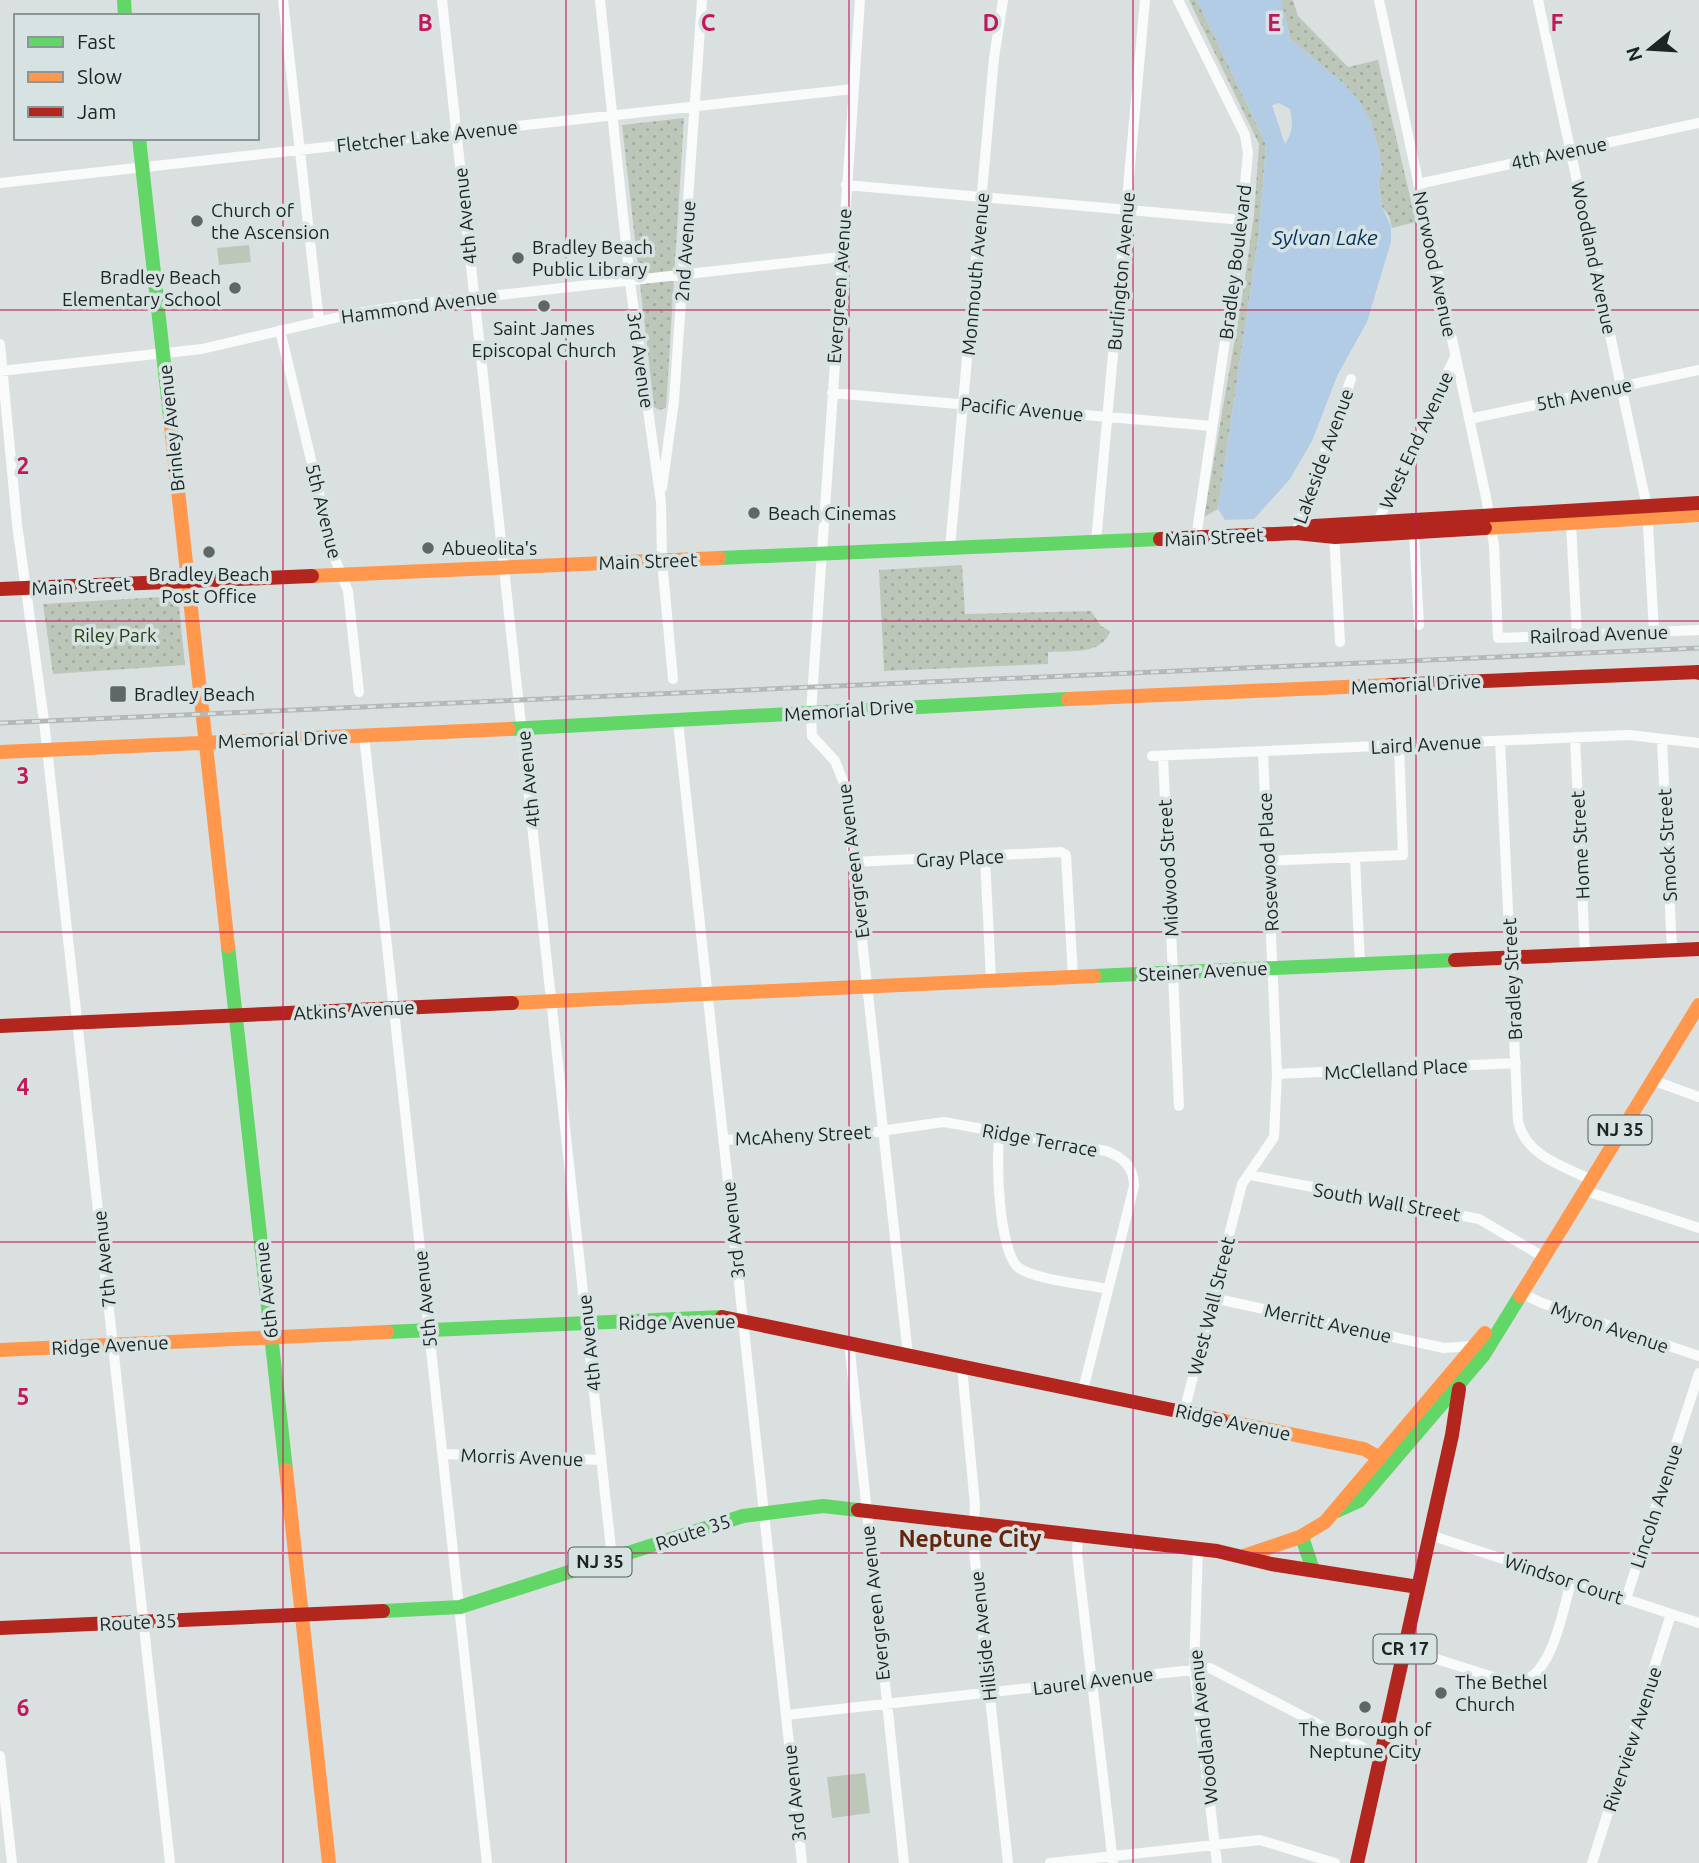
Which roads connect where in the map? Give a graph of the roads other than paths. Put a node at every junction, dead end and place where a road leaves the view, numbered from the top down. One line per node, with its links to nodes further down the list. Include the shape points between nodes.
1 (282, 0): 17 (street)
2 (442, 0): 15 (street, 4th Avenue)
3 (600, 0): 13 (street, 3rd Avenue)
4 (702, 0): 12 (street, 2nd Avenue)
5 (860, 0): 11 (street, Evergreen Avenue)
6 (1003, 0): 23 (street, Monmouth Avenue)
7 (1145, 0): 24 (street, Burlington Avenue)
8 (1178, 0): 25 (street, Bradley Boulevard, via 1248,143)
9 (1379, 0): 21 (street, Norwood Avenue)
10 (1538, 0): 18 (street, Woodland Avenue)
11 (853, 89): 12 (street, Fletcher Lake Avenue); 22 (street, Evergreen Avenue)
12 (695, 107): 13 (street, Fletcher Lake Avenue); 27 (street, 2nd Avenue)
13 (612, 116): 15 (street, Fletcher Lake Avenue); 28 (street, 3rd Avenue)
14 (1699, 123): 18 (street, 4th Avenue)
15 (456, 133): 17 (street, Fletcher Lake Avenue); 29 (street, 4th Avenue)
16 (139, 140): 19 (street, Brinley Avenue)
17 (299, 150): 19 (street, Fletcher Lake Avenue); 30 (street)
18 (1570, 150): 21 (street, 4th Avenue); 38 (street, Woodland Avenue)
19 (142, 167): 20 (street, Fletcher Lake Avenue); 33 (street, Brinley Avenue)
20 (0, 183)
21 (1418, 184): 34 (street, Norwood Avenue)
22 (846, 185): 23 (street); 26 (street, Evergreen Avenue)
23 (982, 197): 24 (street); 40 (street, Monmouth Avenue)
24 (1126, 210): 25 (street); 41 (street, Burlington Avenue)
25 (1242, 220): 43 (street, Bradley Boulevard)
26 (841, 257): 27 (street, Hammond Avenue); 39 (street, Evergreen Avenue)
27 (683, 275): 28 (street, Hammond Avenue); 44 (street, 2nd Avenue, via 674,401)
28 (630, 281): 29 (street, Hammond Avenue); 44 (street, 3rd Avenue)
29 (474, 298): 30 (street, Hammond Avenue); 59 (street, 4th Avenue)
30 (318, 321): 31 (street, Hammond Avenue)
31 (280, 331): 33 (street, Hammond Avenue); 60 (street, 5th Avenue)
32 (0, 344): 36 (street, 7th Avenue)
33 (163, 353): 36 (street, Hammond Avenue); 61 (street, Brinley Avenue)
34 (1455, 357): 42 (street, Norwood Avenue); 49 (street, West End Avenue)
35 (1699, 370): 38 (street, 5th Avenue)
36 (1, 371): 62 (street, 7th Avenue)
37 (1351, 379): 53 (street, Lakeside Avenue)
38 (1621, 387): 42 (street, 5th Avenue); 46 (street, Woodland Avenue)
39 (832, 393): 40 (street, Pacific Avenue); 57 (street, Evergreen Avenue)
40 (963, 404): 41 (street, Pacific Avenue); 56 (street, Monmouth Avenue)
41 (1107, 416): 43 (street, Pacific Avenue); 55 (street, Burlington Avenue)
42 (1469, 419): 48 (street, Norwood Avenue)
43 (1212, 426): 54 (street, Bradley Boulevard)
44 (660, 502): 58 (street, 3rd Avenue)
45 (1699, 503): 46 (street, Main Street)
46 (1647, 512): 47 (street, Main Street); 48 (street, Main Street); 50 (street, Main Street); 66 (street, Woodland Avenue)
47 (1699, 514)
48 (1490, 522): 49 (street, Main Street); 50 (street, Main Street); 52 (street, Main Street); 68 (street, Norwood Avenue)
49 (1377, 523): 51 (street, Main Street)
50 (1571, 524): 67 (street)
51 (1334, 531): 52 (street, Main Street); 53 (street, Main Street); 69 (street)
52 (1414, 532): 64 (street)
53 (1296, 533): 54 (street, Main Street)
54 (1196, 538): 55 (street, Main Street)
55 (1097, 542): 56 (street, Main Street)
56 (950, 548): 57 (street, Main Street)
57 (821, 554): 58 (street, Main Street); 73 (street, Evergreen Avenue)
58 (662, 561): 59 (street, Main Street); 71 (street, 3rd Avenue)
59 (504, 567): 60 (street, Main Street); 76 (street, 4th Avenue)
60 (341, 574): 61 (street, Main Street); 72 (street, 5th Avenue, via 348,591)
61 (188, 581): 62 (street, Main Street); 74 (street, Brinley Avenue)
62 (27, 588): 63 (street, Main Street); 83 (street, 7th Avenue)
63 (0, 589)
64 (1419, 625)
65 (1699, 630): 66 (street, Railroad Avenue)
66 (1654, 632): 67 (street, Railroad Avenue)
67 (1577, 635): 68 (street, Railroad Avenue)
68 (1498, 638)
69 (1340, 642)
70 (1698, 672): 73 (street, Memorial Drive)
71 (673, 679)
72 (359, 692)
73 (811, 712): 75 (street, Memorial Drive); 91 (street, Evergreen Avenue, via 812,736 843,775)
74 (203, 717): 81 (street, 6th Avenue)
75 (678, 722): 76 (street, Memorial Drive); 103 (street, 3rd Avenue)
76 (522, 728): 77 (street, Memorial Drive); 104 (street, 4th Avenue)
77 (364, 736): 81 (street, Memorial Drive); 106 (street, 5th Avenue)
78 (1575, 737): 79 (street, Laird Avenue, via 1629,735); 80 (street, Laird Avenue); 95 (street, Home Street)
79 (1662, 740): 82 (street, Laird Avenue); 94 (street, Smock Street)
80 (1500, 741): 84 (street, Laird Avenue); 96 (street, Bradley Street)
81 (205, 742): 83 (street, Memorial Drive); 107 (street, 6th Avenue)
82 (1699, 743)
83 (47, 744): 85 (street, Memorial Drive); 108 (street, 7th Avenue)
84 (1399, 746): 86 (street, Laird Avenue); 90 (street, via 1403,855)
85 (0, 752)
86 (1263, 752): 87 (street, Laird Avenue); 92 (street, Rosewood Place)
87 (1163, 756): 88 (street, Laird Avenue); 99 (street, Midwood Street)
88 (1152, 757)
89 (985, 857): 91 (street, Gray Place); 100 (street, Gray Place, via 1066,855); 101 (street)
90 (1355, 858): 92 (street); 97 (street)
91 (852, 862): 102 (street, Evergreen Avenue)
92 (1267, 862): 98 (street, Rosewood Place)
93 (1699, 949): 94 (street, Steiner Avenue)
94 (1672, 950): 95 (street, Steiner Avenue)
95 (1585, 954): 96 (street, Steiner Avenue)
96 (1511, 958): 97 (street, Steiner Avenue); 110 (street, Bradley Street)
97 (1360, 964): 98 (street, Steiner Avenue)
98 (1273, 968): 99 (street, Steiner Avenue); 111 (street, Rosewood Place)
99 (1173, 972): 100 (street, Steiner Avenue); 114 (street, Midwood Street)
100 (1073, 977): 101 (street, Steiner Avenue)
101 (991, 980): 102 (street, Steiner Avenue)
102 (867, 986): 103 (street, Steiner Avenue); 115 (street, Evergreen Avenue)
103 (707, 993): 104 (street, Atkins Avenue); 117 (street, 3rd Avenue)
104 (551, 1000): 106 (street, Atkins Avenue); 126 (street, 4th Avenue)
105 (1699, 1005): 112 (street, NJ 35)
106 (394, 1008): 107 (street, Atkins Avenue); 127 (street, 5th Avenue)
107 (236, 1015): 108 (street, Atkins Avenue); 128 (street, 6th Avenue)
108 (78, 1022): 109 (street, Atkins Avenue); 130 (street, 7th Avenue)
109 (0, 1026)
110 (1516, 1063): 111 (street, McClelland Place); 119 (street, Bradley Street, via 1518,1121 1525,1140)
111 (1277, 1074): 118 (street, Rosewood Place, via 1274,1137)
112 (1652, 1080): 113 (street); 119 (street, NJ 35)
113 (1699, 1097)
114 (1179, 1106)
115 (883, 1130): 116 (street, Ridge Terrace, via 944,1122); 117 (street, McAheny Street); 134 (street, Evergreen Avenue)
116 (1000, 1133): 122 (street, via 998,1164 1006,1243 1013,1262 1027,1272); 122 (street, Ridge Terrace, via 1106,1152 1128,1164 1134,1186)
117 (723, 1140): 125 (street, 3rd Avenue)
118 (1250, 1175): 121 (street, South Wall Street, via 1479,1219); 124 (street, West Wall Street, via 1242,1184)
119 (1587, 1184): 120 (street); 121 (street, NJ 35)
120 (1699, 1228)
121 (1542, 1256): 123 (street, NJ 35); 132 (street, NJ 35, via 1515,1288)
122 (1108, 1289): 140 (street, Ridge Terrace)
123 (1523, 1294): 132 (street, NJ 35); 135 (street, Myron Avenue)
124 (1213, 1298): 131 (street, Merritt Avenue); 141 (street, West Wall Street)
125 (743, 1320): 126 (street, Ridge Avenue); 129 (street, Ridge Avenue); 148 (street, 3rd Avenue)
126 (587, 1324): 127 (street, Ridge Avenue); 145 (street, 4th Avenue)
127 (429, 1331): 128 (street, Ridge Avenue); 143 (street, 5th Avenue)
128 (271, 1338): 130 (street, Ridge Avenue); 162 (street, 6th Avenue)
129 (849, 1342): 134 (street, Ridge Avenue); 146 (street, Evergreen Avenue)
130 (113, 1345): 133 (street, Ridge Avenue); 163 (street, 7th Avenue)
131 (1444, 1348): 132 (street, Merritt Avenue); 137 (street, via 1455,1358)
132 (1481, 1349): 137 (street, NJ 35); 139 (street, CR 17); 142 (street, CR 17)
133 (0, 1350)
134 (908, 1355): 136 (street, Ridge Avenue)
135 (1699, 1356)
136 (962, 1367): 140 (street, Ridge Avenue); 149 (street, Hillside Avenue)
137 (1457, 1370): 144 (street, NJ 35)
138 (1699, 1373): 159 (street, Lincoln Avenue)
139 (1459, 1386): 142 (street, CR 17); 147 (street, NJ 35, via 1359,1501)
140 (1083, 1390): 141 (street, Ridge Avenue)
141 (1184, 1412): 144 (street, Ridge Avenue, via 1364,1449)
142 (1452, 1435): 150 (street, CR 17)
143 (443, 1454): 145 (street, Morris Avenue); 160 (street, 5th Avenue)
144 (1380, 1458): 147 (street, NJ 35)
145 (601, 1460): 155 (street, 4th Avenue)
146 (865, 1511): 148 (street, Route 35 / NJ 35, via 823,1506); 149 (street, Route 35 / NJ 35); 170 (street, Evergreen Avenue)
147 (1337, 1511): 152 (street, Route 35 / NJ 35)
148 (764, 1512): 155 (street, Route 35 / NJ 35); 171 (street, 3rd Avenue)
149 (974, 1524): 151 (street, Route 35 / NJ 35); 169 (street, Hillside Avenue)
150 (1430, 1535): 157 (street, Windsor Court); 158 (street, CR 17)
151 (1078, 1537): 153 (street, Route 35 / NJ 35); 168 (street)
152 (1302, 1537): 154 (street, Route 35 / NJ 35); 156 (street)
153 (1198, 1549): 154 (street, Route 35 / NJ 35); 167 (street, Woodland Avenue)
154 (1244, 1556): 156 (street)
155 (612, 1558): 160 (street, Route 35 / NJ 35)
156 (1314, 1570): 158 (street)
157 (1571, 1582): 159 (street, Windsor Court); 166 (street, via 1545,1662 1531,1679 1513,1683)
158 (1418, 1587): 166 (street, CR 17)
159 (1626, 1600): 161 (street, Windsor Court)
160 (460, 1607): 162 (street, Route 35 / NJ 35); 179 (street, 5th Avenue)
161 (1671, 1614): 164 (street, Windsor Court); 187 (street, Riverview Avenue)
162 (302, 1615): 163 (street, Route 35 / NJ 35); 178 (street, 6th Avenue)
163 (144, 1622): 165 (street, Route 35 / NJ 35); 177 (street, 7th Avenue)
164 (1699, 1623)
165 (0, 1628)
166 (1405, 1649): 173 (street, CR 17)
167 (1194, 1670): 168 (street, Laurel Avenue); 173 (street, Laurel Avenue, via 1210,1668); 174 (street, Woodland Avenue)
168 (1093, 1681): 169 (street, Laurel Avenue); 175 (street)
169 (990, 1692): 170 (street, Laurel Avenue); 182 (street, Hillside Avenue)
170 (887, 1704): 171 (street, Laurel Avenue); 181 (street, Evergreen Avenue)
171 (786, 1715): 180 (street, 3rd Avenue)
172 (0, 1756): 176 (street)
173 (1381, 1757): 186 (street, CR 17)
174 (1215, 1845): 175 (street); 184 (street, Woodland Avenue); 185 (street, via 1271,1841)
175 (1113, 1860): 183 (street)
176 (12, 1863)
177 (170, 1863)
178 (329, 1863)
179 (487, 1863)
180 (802, 1863)
181 (904, 1863)
182 (1008, 1863)
183 (1051, 1863)
184 (1217, 1863)
185 (1335, 1863)
186 (1357, 1863)
187 (1592, 1863)

